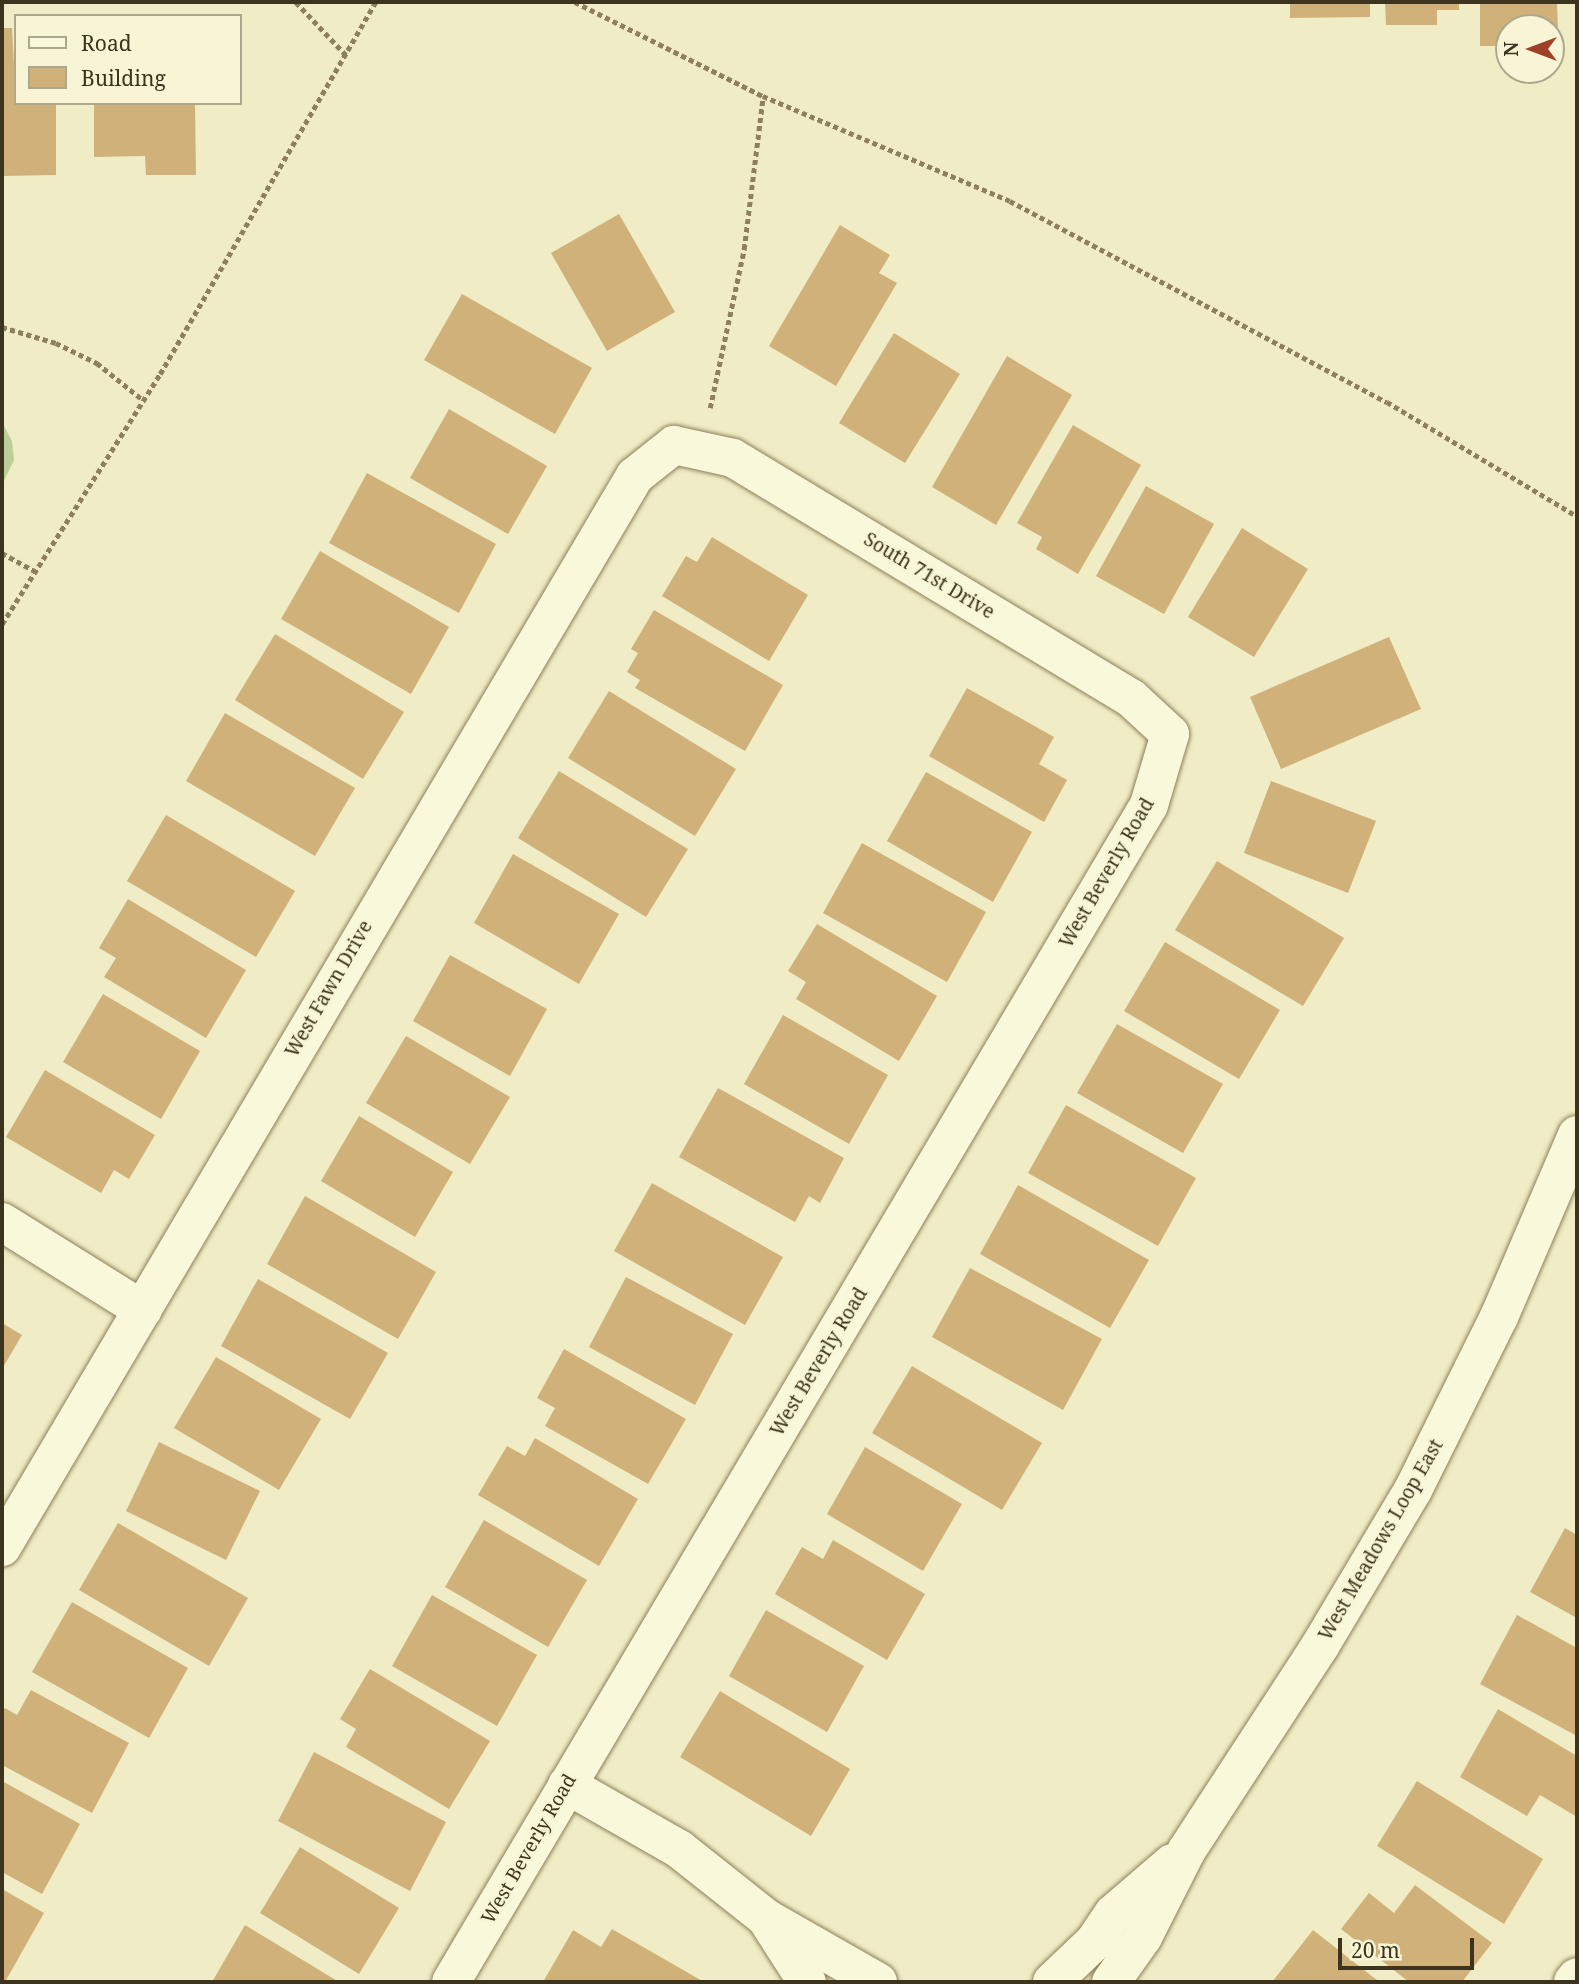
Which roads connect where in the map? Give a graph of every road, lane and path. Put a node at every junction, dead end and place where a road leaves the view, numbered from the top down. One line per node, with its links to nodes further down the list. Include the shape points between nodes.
1 (296, 2): 4 (path)
2 (376, 2): 4 (path)
3 (575, 2): 5 (path)
4 (346, 55): 7 (path)
5 (763, 96): 8 (path, via 744,249); 9 (path, via 1010,201 1387,402)
6 (2, 327): 7 (path, via 56,343 97,363)
7 (143, 400): 11 (path)
8 (688, 448): 13 (street, South 71st Drive, via 733,458 1131,698); 16 (street, West Fawn Drive, via 635,477 381,900)
9 (1577, 516)
10 (2, 553): 11 (path)
11 (35, 571): 12 (path)
12 (2, 624)
13 (1170, 734): 18 (street, West Beverly Road, via 1150,805)
14 (1577, 1135): 19 (street, West Meadows Loop East, via 1499,1317 1413,1490 1320,1646)
15 (2, 1223): 16 (street)
16 (143, 1310): 17 (street, West Fawn Drive)
17 (2, 1547)
18 (567, 1786): 20 (street, via 680,1849); 22 (street, West Beverly Road)
19 (1187, 1850): 25 (street, via 1113,1914 1094,1942); 26 (street, via 1143,1937)
20 (766, 1918): 23 (street); 24 (street)
21 (1577, 1977): 27 (street)
22 (451, 1982)
23 (807, 1982)
24 (878, 1982)
25 (1052, 1982)
26 (1111, 1982)
27 (1573, 1982)

